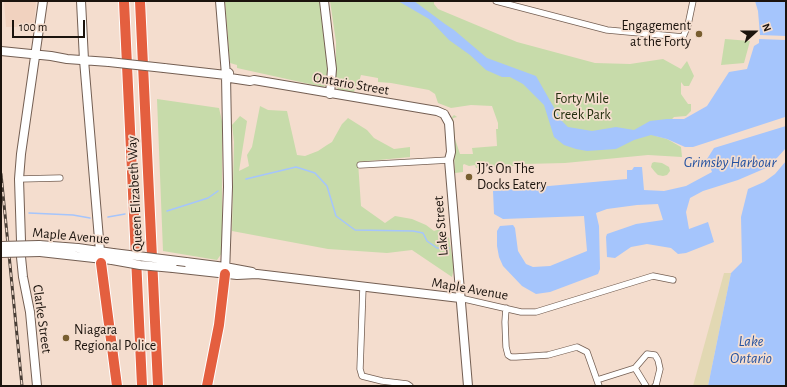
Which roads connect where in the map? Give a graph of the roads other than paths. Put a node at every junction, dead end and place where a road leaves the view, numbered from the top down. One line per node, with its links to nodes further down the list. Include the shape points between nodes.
1 (43, 1): 10 (street)
2 (81, 1): 11 (street)
3 (124, 1): 34 (highway, Queen Elizabeth Way)
4 (140, 1): 35 (highway, Queen Elizabeth Way)
5 (220, 1): 12 (street)
6 (324, 1): 13 (street, via 332,69)
7 (496, 1): 8 (street, via 607,30 683,37)
8 (693, 1)
9 (1, 51): 10 (street, Ontario Street)
10 (35, 54): 11 (street, Ontario Street, via 67,60); 18 (street)
11 (84, 60): 12 (street, Ontario Street, bridge); 24 (street)
12 (226, 75): 13 (street, Ontario Street, via 230,78); 25 (street, via 228,187)
13 (330, 94): 14 (street, Ontario Street)
14 (444, 114): 15 (street, Lake Street)
15 (449, 160): 16 (street); 28 (street, Lake Street)
16 (360, 165)
17 (60, 178): 18 (street)
18 (19, 179): 19 (street)
19 (21, 241)
20 (1, 246): 21 (street, Maple Avenue, bridge)
21 (40, 248): 22 (street, Maple Avenue, bridge); 24 (street, Maple Avenue)
22 (1, 253)
23 (22, 257): 32 (street, Clarke Street)
24 (101, 257): 25 (street, Maple Avenue, bridge, via 113,256); 33 (highway)
25 (225, 270): 27 (street, Maple Avenue, via 237,275 257,274); 36 (highway)
26 (673, 280): 29 (street, Maple Avenue, via 654,276 536,312)
27 (363, 287): 28 (street, Maple Avenue); 37 (street, via 360,369 362,376)
28 (460, 298): 29 (street, Maple Avenue); 38 (street, Lake Street)
29 (506, 308): 31 (street, via 508,355 548,355 577,347 587,352)
30 (635, 368): 31 (street); 40 (street); 41 (street, via 647,354 655,355 660,369)
31 (597, 380): 39 (street)
32 (37, 386)
33 (117, 386)
34 (142, 386)
35 (158, 386)
36 (207, 386)
37 (410, 386)
38 (468, 386)
39 (599, 386)
40 (646, 386)
41 (655, 386)

